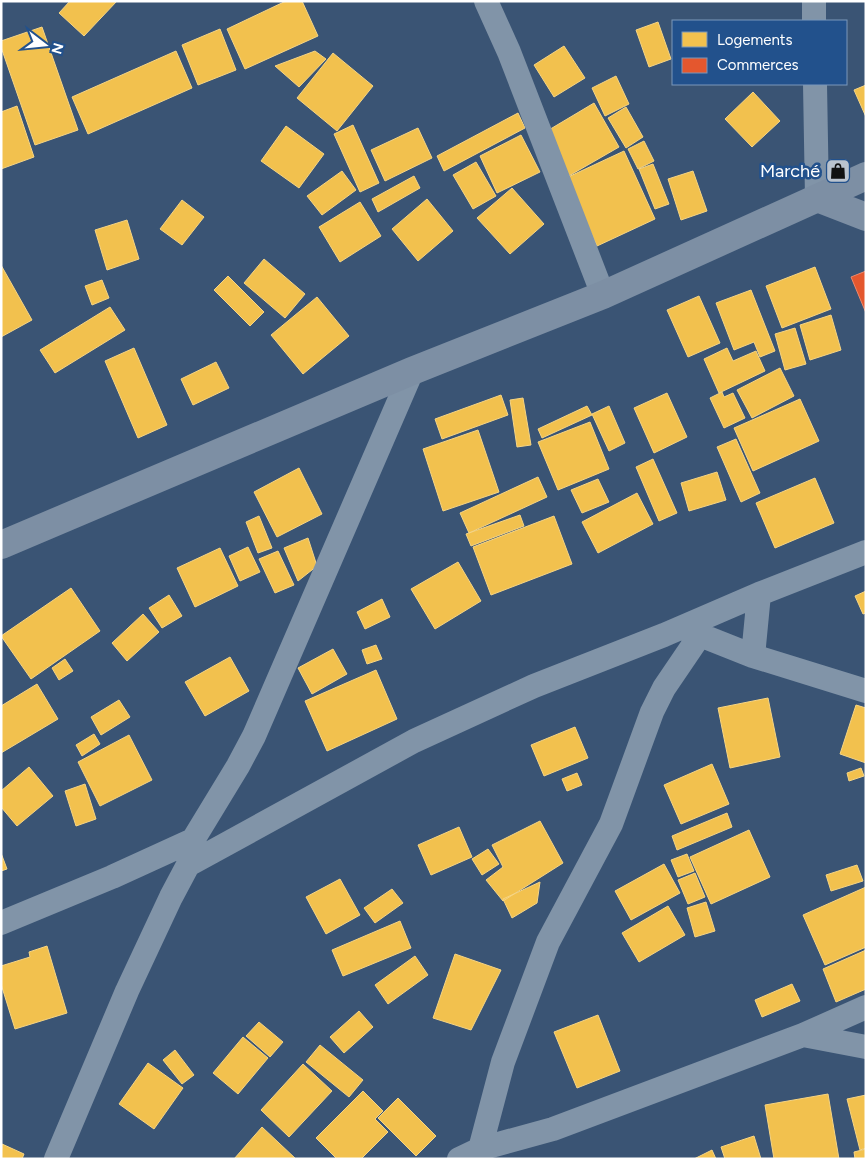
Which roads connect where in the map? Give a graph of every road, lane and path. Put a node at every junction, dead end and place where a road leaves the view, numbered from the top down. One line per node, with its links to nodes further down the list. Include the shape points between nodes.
1 (486, 1): 8 (street, via 509,52)
2 (814, 1): 3 (street)
3 (814, 20)
4 (814, 85): 6 (street)
5 (866, 176): 6 (main road)
6 (817, 198): 7 (main road); 8 (main road)
7 (866, 217)
8 (603, 295): 9 (main road)
9 (412, 371): 10 (main road); 16 (street, via 254,736)
10 (1, 545)
11 (866, 552): 12 (street)
12 (759, 594): 13 (street); 14 (street)
13 (691, 631): 14 (street); 17 (street, via 534,686 414,741); 22 (street, via 652,712 611,824 548,942)
14 (753, 656): 15 (street)
15 (866, 691)
16 (192, 840): 17 (street); 18 (street)
17 (188, 865): 23 (street, via 127,991)
18 (1, 923)
19 (866, 1007): 20 (street)
20 (804, 1035): 21 (street); 22 (street, via 554,1130)
21 (866, 1047)
22 (469, 1154)
23 (56, 1159)

